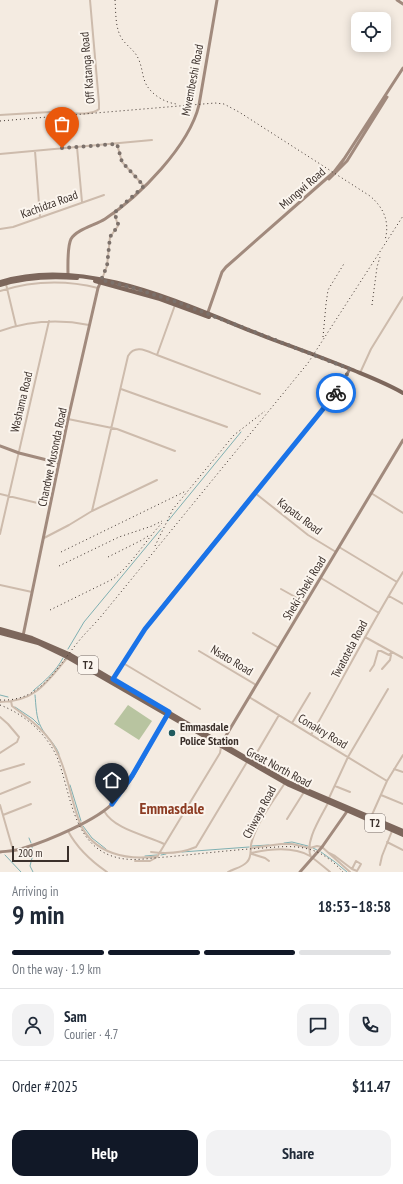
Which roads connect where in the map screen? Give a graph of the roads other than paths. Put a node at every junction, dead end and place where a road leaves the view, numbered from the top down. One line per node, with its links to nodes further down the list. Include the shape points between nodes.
1 (90, 0): 7 (street, Off Katanga Road, via 99,109 94,112)
2 (217, 0): 15 (street, Mwembeshi Road, via 195,118 181,144)
3 (397, 0): 4 (street)
4 (403, 4)
5 (403, 68): 32 (street, Mungwi Road, via 334,172 224,270)
6 (403, 72): 32 (street, Mungwi Road, via 347,161 226,270)
7 (52, 113): 8 (street, via 48,111); 12 (street, via 60,127)
8 (0, 115)
9 (152, 140): 10 (street)
10 (117, 144): 11 (street); 15 (street, via 122,162)
11 (77, 147): 12 (street); 17 (street)
12 (62, 148): 13 (street)
13 (35, 151): 14 (street); 19 (street)
14 (0, 154)
15 (144, 186): 18 (street, Mwembeshi Road)
16 (104, 195): 17 (street, Kachidza Road)
17 (82, 202): 19 (street, Kachidza Road)
18 (114, 213): 21 (street, Mwembeshi Road, via 77,233 71,239); 22 (street, via 118,226 110,237 107,266)
19 (40, 217): 20 (street, Kachidza Road)
20 (0, 229)
21 (68, 276): 22 (main road); 23 (main road, via 45,274); 24 (main road); 25 (street)
22 (101, 281): 27 (street, Chandwe Musonda Road); 31 (main road); 32 (main road, via 159,295)
23 (0, 282)
24 (6, 283): 26 (main road); 28 (street)
25 (68, 283): 27 (street); 28 (street, via 33,284)
26 (0, 285)
27 (98, 288): 34 (street, Chandwe Musonda Road)
28 (7, 289): 29 (street); 35 (street)
29 (0, 291)
30 (403, 297): 39 (street, via 371,349)
31 (175, 304): 32 (main road); 37 (street)
32 (207, 315): 38 (main road)
33 (48, 321): 34 (street); 35 (street); 49 (street, Washama Road)
34 (90, 325): 43 (street, Chandwe Musonda Road)
35 (16, 326): 36 (street)
36 (0, 331)
37 (157, 355): 40 (street, via 141,349 132,351 128,356); 41 (street)
38 (349, 370): 39 (main road); 52 (street, via 337,391)
39 (360, 374): 42 (main road)
40 (120, 388): 44 (street); 45 (street)
41 (260, 394)
42 (403, 394)
43 (68, 419): 45 (street); 50 (street, Chandwe Musonda Road)
44 (227, 427)
45 (111, 428): 48 (street); 57 (street)
46 (403, 440): 53 (street, Sheki-Sheki Road)
47 (0, 446): 49 (street)
48 (175, 451)
49 (19, 453): 50 (street); 55 (street, Washama Road)
50 (60, 463): 56 (street, Chandwe Musonda Road)
51 (157, 480): 57 (street)
52 (255, 493): 62 (street, Kapatu Road, via 308,535); 83 (street, via 145,629)
53 (371, 493): 58 (street); 61 (street, Sheki-Sheki Road)
54 (0, 494): 55 (street)
55 (9, 496): 56 (street); 59 (street, Washama Road)
56 (50, 506): 60 (street, Chandwe Musonda Road)
57 (92, 511): 60 (street)
58 (403, 513)
59 (0, 534)
60 (44, 538): 68 (street, Chandwe Musonda Road)
61 (339, 547): 62 (street, Sheki-Sheki Road); 65 (street)
62 (336, 552): 64 (street, Sheki-Sheki Road)
63 (403, 572): 65 (street, Twatotela Road)
64 (321, 578): 70 (street, Sheki-Sheki Road); 72 (street)
65 (397, 582): 69 (street, Twatotela Road)
66 (0, 585): 68 (street)
67 (281, 589): 70 (street)
68 (32, 592): 76 (street, Chandwe Musonda Road)
69 (389, 596): 71 (street); 72 (street, Twatotela Road)
70 (306, 603): 78 (street, Sheki-Sheki Road)
71 (403, 604)
72 (379, 613): 77 (street, Twatotela Road)
73 (0, 629): 76 (main road, Great North Road / T2)
74 (0, 632): 76 (main road, Great North Road / T2)
75 (253, 633): 78 (street)
76 (23, 637): 81 (main road, Great North Road / T2); 86 (main road, Great North Road / T2, via 65,652)
77 (364, 637): 80 (street); 98 (street, Twatotela Road)
78 (279, 648): 87 (street, Sheki-Sheki Road)
79 (199, 651): 87 (street, Nsato Road)
80 (391, 653): 82 (street); 84 (street, via 391,658); 85 (street, via 378,651)
81 (68, 657): 86 (main road, Great North Road / T2); 91 (street, via 38,691)
82 (403, 658)
83 (123, 664): 86 (street); 93 (street)
84 (382, 669)
85 (370, 671)
86 (112, 680): 94 (main road, Great North Road / T2)
87 (256, 685): 90 (street, Sheki-Sheki Road)
88 (388, 689): 102 (street)
89 (310, 693): 97 (street)
90 (249, 697): 95 (street, Conakry Road); 99 (street, Sheki-Sheki Road)
91 (11, 701): 92 (street); 125 (street, via 12,706 32,721 56,749)
92 (0, 702)
93 (200, 709)
94 (168, 713): 99 (main road, Great North Road / T2); 121 (street, via 132,776 118,797)
95 (279, 715): 97 (street, Conakry Road); 103 (street)
96 (0, 717): 100 (street, via 19,736 17,742)
97 (292, 723): 98 (street, Conakry Road)
98 (311, 735): 102 (street, Conakry Road)
99 (221, 744): 103 (main road, Great North Road / T2); 131 (street, via 220,753)
100 (0, 753)
101 (403, 755): 105 (street)
102 (348, 757): 108 (street, Conakry Road); 111 (street)
103 (250, 761): 110 (main road, Great North Road / T2); 139 (street, via 196,847 178,852)
104 (24, 764): 106 (street)
105 (394, 769): 107 (street); 108 (street)
106 (0, 771)
107 (403, 772)
108 (387, 781): 115 (street)
109 (30, 782): 114 (street)
110 (286, 782): 112 (main road, Great North Road / T2); 116 (main road, Great North Road / T2); 133 (street, Chiwaya Road, via 256,831)
111 (335, 786): 113 (street); 116 (street)
112 (304, 792): 116 (main road, Great North Road / T2); 124 (street)
113 (350, 792)
114 (0, 794)
115 (381, 795): 118 (street); 123 (street)
116 (328, 801): 120 (main road, Great North Road / T2); 134 (street)
117 (31, 804): 122 (street)
118 (403, 804)
119 (0, 805): 122 (street)
120 (348, 810): 123 (main road, Great North Road / T2); 127 (main road, Great North Road / T2); 132 (street)
121 (104, 811): 125 (street); 131 (street, via 128,830)
122 (2, 813): 136 (street)
123 (371, 817): 128 (main road, Great North Road / T2)
124 (287, 819)
125 (80, 824): 126 (street); 142 (street, via 93,841 107,851 132,858)
126 (67, 830): 136 (street); 149 (street, via 87,856)
127 (392, 830): 129 (main road, Great North Road / T2); 130 (street)
128 (403, 831)
129 (403, 835)
130 (387, 842): 135 (street); 146 (street)
131 (164, 844): 139 (street)
132 (322, 847): 134 (street); 141 (street); 143 (street)
133 (251, 848): 134 (street, via 292,844); 140 (street, Chiwaya Road)
134 (310, 848): 143 (street)
135 (403, 850)
136 (14, 851): 137 (street)
137 (0, 852)
138 (151, 852): 139 (street)
139 (159, 853): 142 (street)
140 (251, 853): 143 (street, via 286,849); 145 (street); 150 (street, via 247,863)
141 (328, 853): 148 (street); 154 (street)
142 (158, 856): 144 (street, via 155,859)
143 (312, 858): 147 (street); 151 (street)
144 (135, 861)
145 (269, 861)
146 (380, 865)
147 (326, 869): 152 (street); 153 (street)
148 (352, 869): 148 (street, via 358,870 360,863 356,862)
149 (107, 872)
150 (228, 872)
151 (300, 872)
152 (324, 872)
153 (330, 872)
154 (350, 872)

